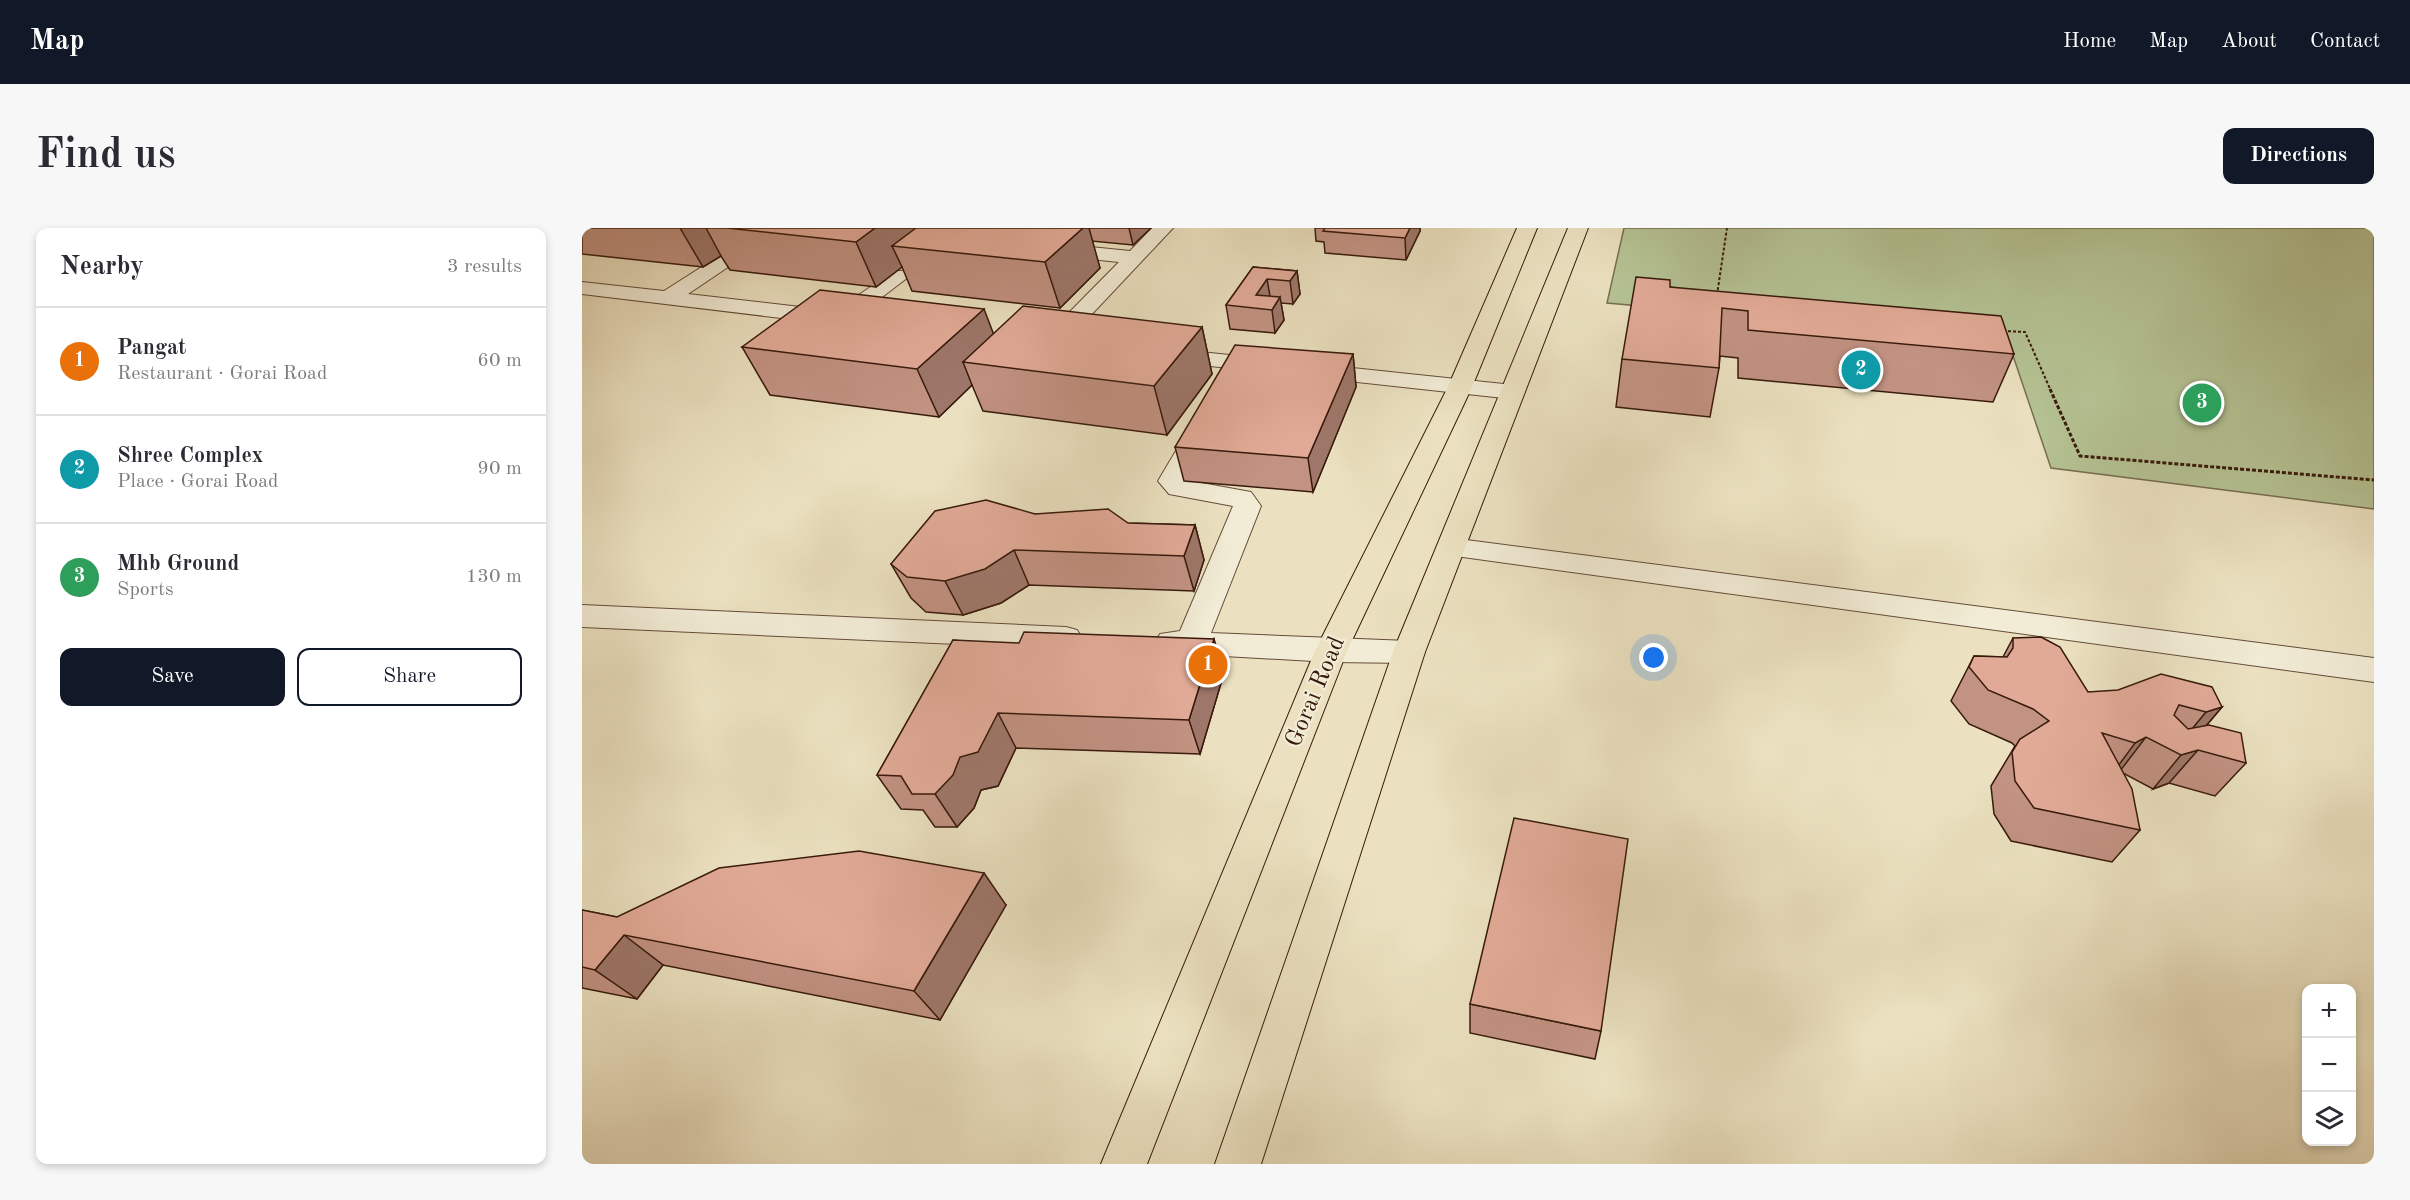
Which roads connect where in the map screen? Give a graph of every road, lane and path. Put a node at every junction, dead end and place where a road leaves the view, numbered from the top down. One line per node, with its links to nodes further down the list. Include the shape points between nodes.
1 (776, 228): 10 (street)
2 (1163, 228): 7 (street)
3 (1527, 228): 20 (main road, Gorai Road)
4 (1578, 228): 21 (main road)
5 (1727, 228): 11 (path)
6 (1026, 247): 7 (street)
7 (1133, 258): 16 (street)
8 (901, 275): 12 (street)
9 (582, 288): 10 (street)
10 (668, 298): 12 (street)
11 (1716, 306)
12 (840, 318): 13 (street)
13 (875, 322)
14 (2001, 330): 22 (path, via 2025,332 2080,456)
15 (1028, 340): 16 (street)
16 (1052, 343): 17 (street)
17 (1075, 346)
18 (1145, 353): 19 (street)
19 (1227, 383): 20 (street); 27 (street, via 1171,481 1178,488 1240,498 1247,506)
20 (1460, 387): 21 (street); 28 (main road, Gorai Road)
21 (1514, 392): 23 (main road)
22 (2374, 480)
23 (1451, 547): 29 (main road); 30 (street)
24 (582, 616): 25 (street)
25 (1096, 639)
26 (1143, 641): 27 (street)
27 (1191, 643): 28 (street)
28 (1332, 651): 29 (street); 31 (main road, Gorai Road)
29 (1409, 652): 32 (main road)
30 (2374, 670)
31 (1124, 1164)
32 (1238, 1164)

